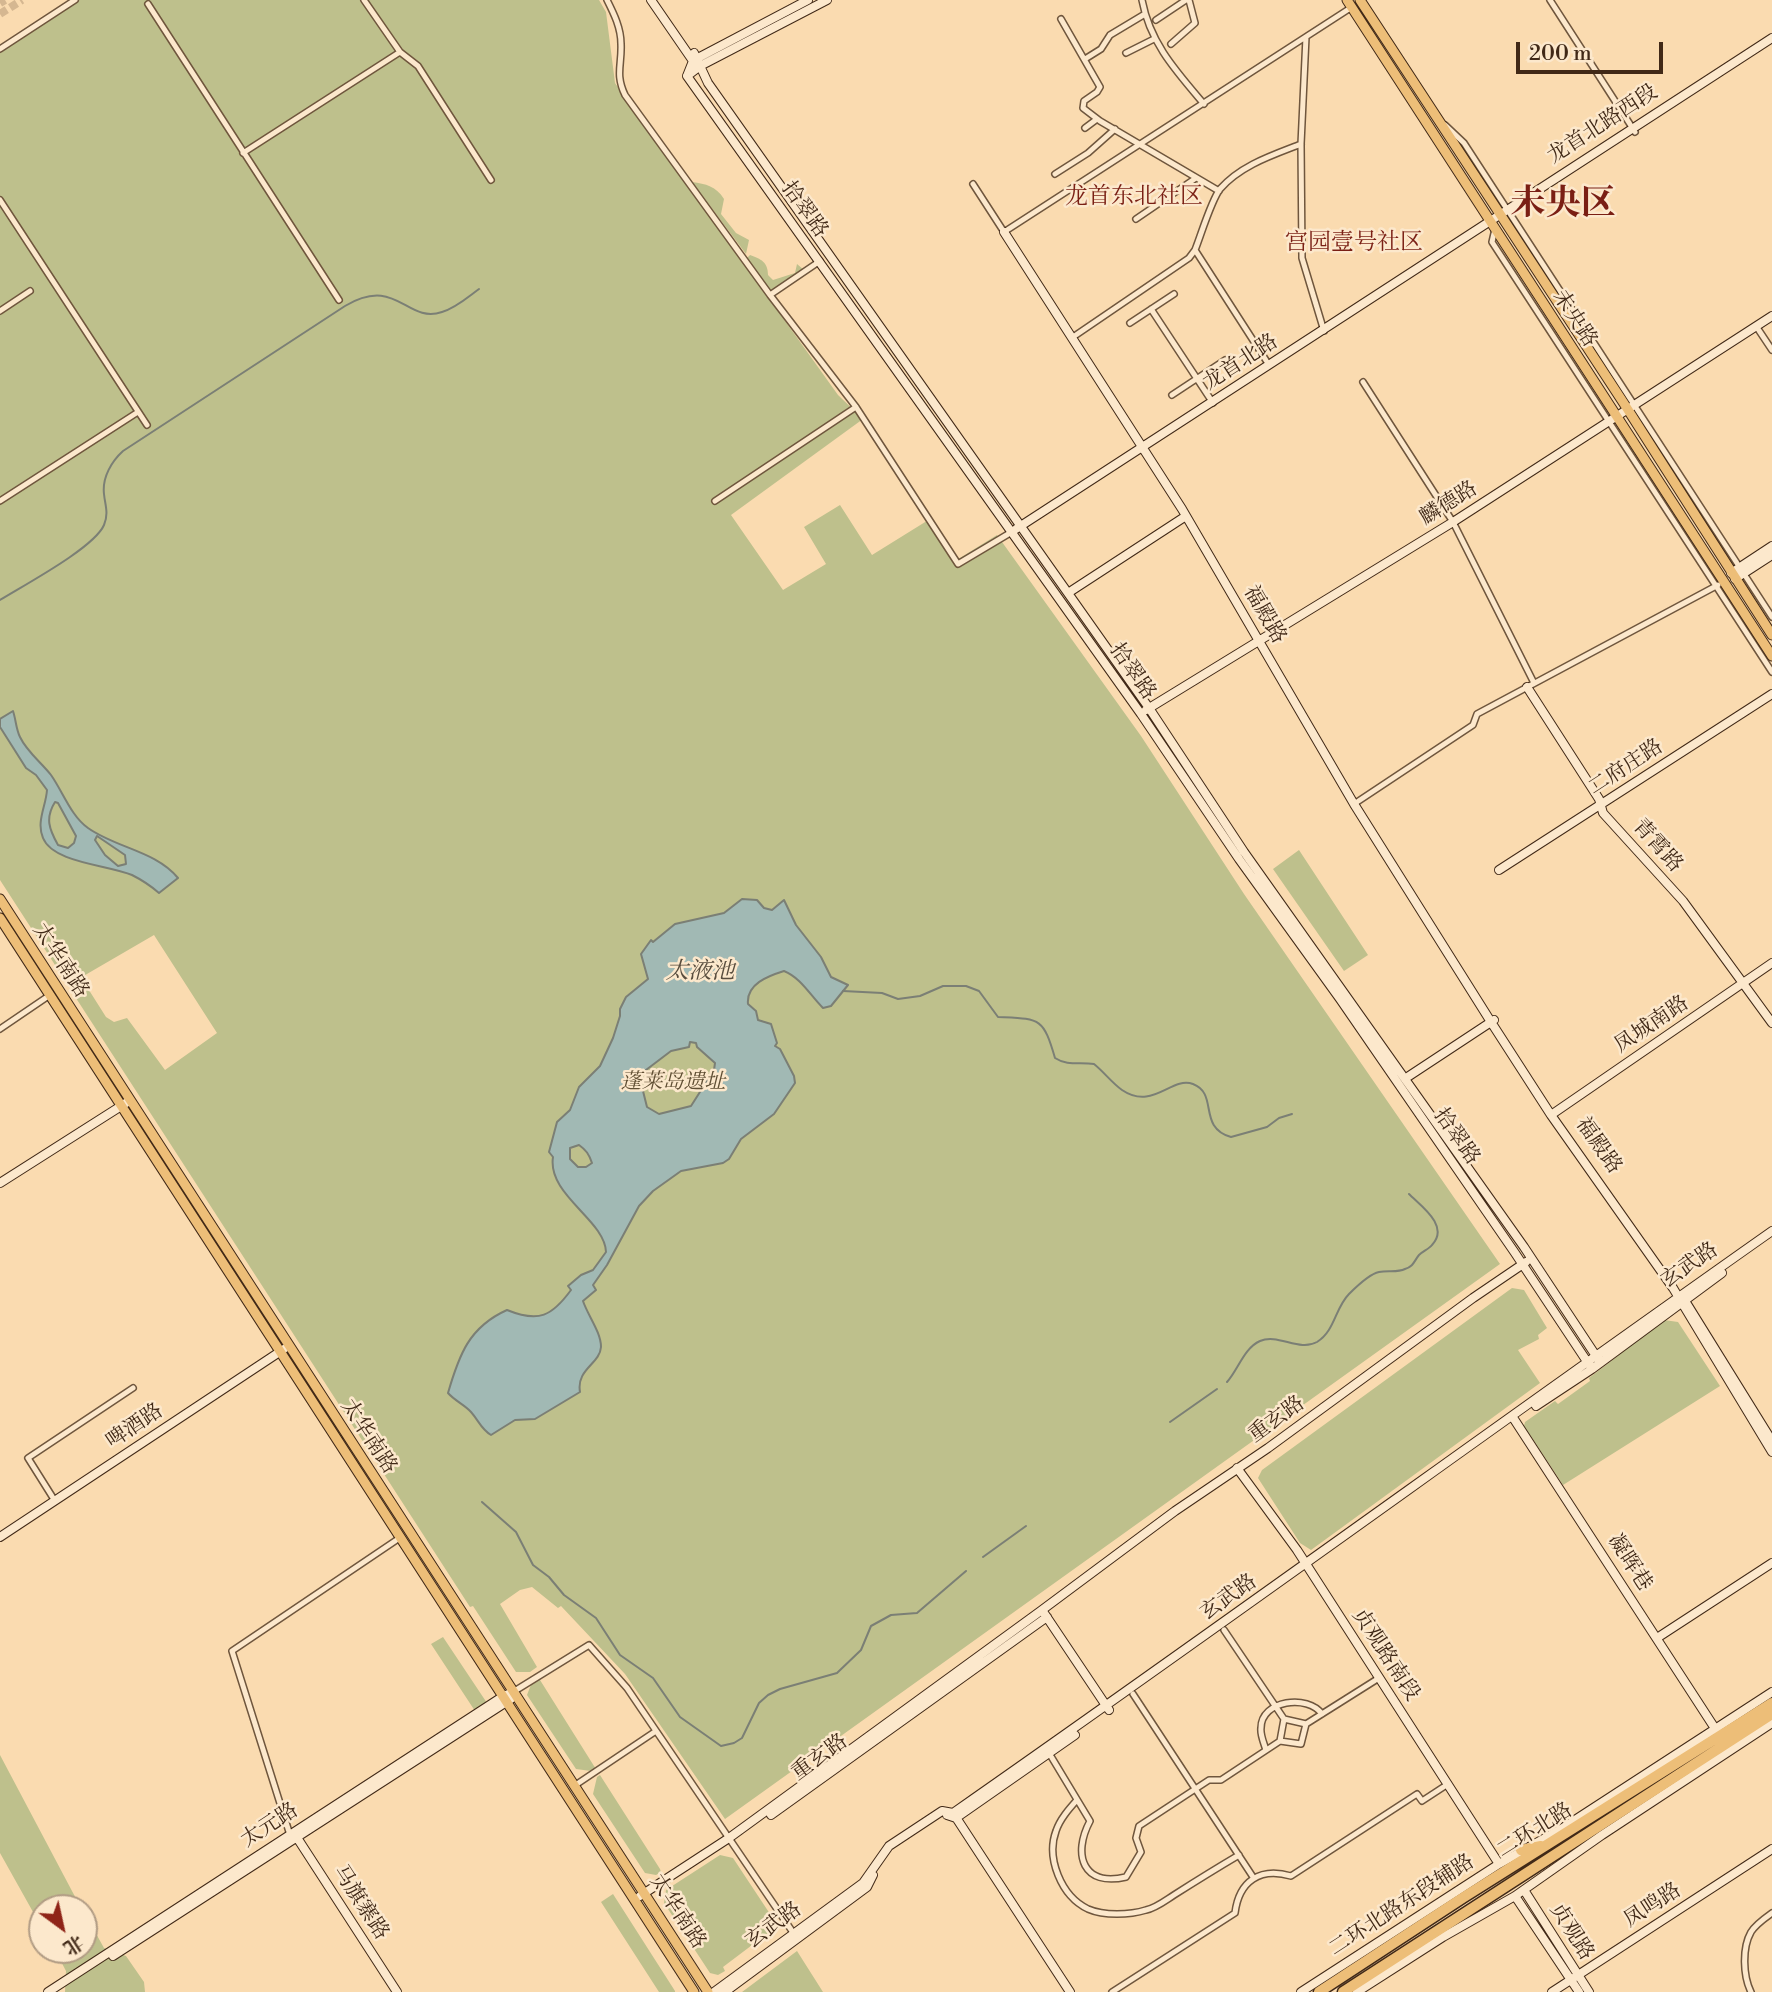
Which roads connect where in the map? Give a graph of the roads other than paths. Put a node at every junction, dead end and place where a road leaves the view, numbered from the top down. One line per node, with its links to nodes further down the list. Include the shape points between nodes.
1 (75, 0): 21 (street)
2 (364, 0): 22 (street)
3 (607, 0): 48 (street, via 621,43 618,81 625,95)
4 (651, 0): 25 (street, 拾翠路)
5 (657, 0): 25 (street, 拾翠路)
6 (807, 0): 25 (street)
7 (827, 0): 25 (street)
8 (1142, 0): 13 (street)
9 (1188, 0): 15 (street); 20 (street, via 1195,23)
10 (1550, 0): 30 (street)
11 (1356, 2): 16 (street); 40 (main road, 未央路); 42 (main road, 未央路)
12 (148, 4): 33 (street)
13 (1145, 13): 18 (street); 24 (street, via 1110,35 1101,49)
14 (1060, 19): 24 (street)
15 (1156, 20)
16 (1306, 37): 26 (street); 32 (street)
17 (1772, 38): 30 (street, 龙首北路西段)
18 (1154, 39): 23 (street); 26 (street)
19 (1772, 43): 30 (street, 龙首北路西段)
20 (1171, 44)
21 (0, 49)
22 (400, 52): 33 (street); 36 (street, via 418,66)
23 (1126, 53)
24 (1085, 59): 27 (street, via 1100,87 1084,101 1083,108)
25 (697, 62): 45 (street, 拾翠路, via 687,76); 74 (street, 拾翠路)
26 (1203, 104): 31 (street)
27 (1097, 119): 28 (street); 29 (street)
28 (1085, 128)
29 (1115, 130): 31 (street); 34 (street)
30 (1633, 130): 40 (street, 龙首北路西段)
31 (1140, 144): 35 (street); 43 (street)
32 (1301, 144): 38 (street, via 1250,165); 55 (street, via 1301,258)
33 (243, 153): 49 (street)
34 (1055, 174)
35 (1196, 178): 38 (street); 41 (street)
36 (491, 180)
37 (973, 184): 43 (street)
38 (1219, 191): 44 (street)
39 (0, 200): 66 (street)
40 (1504, 214): 42 (street, 龙首北路西段); 65 (main road, 未央路)
41 (1136, 219)
42 (1492, 224): 55 (street, 龙首北路); 67 (main road, 未央路)
43 (1004, 232): 56 (street, 福殿路)
44 (1195, 250): 56 (street); 59 (street)
45 (820, 261): 48 (street); 75 (street, 拾翠路)
46 (30, 291): 51 (street)
47 (1174, 294): 50 (street)
48 (771, 295): 64 (street)
49 (339, 300)
50 (1151, 309): 53 (street); 60 (street)
51 (0, 311)
52 (1772, 316): 54 (street, 麟德路)
53 (1129, 323)
54 (1756, 326): 57 (street); 65 (street, 麟德路)
55 (1324, 331): 59 (street, 龙首北路)
56 (1073, 337): 69 (street, 福殿路)
57 (1772, 349)
58 (1225, 360): 60 (street)
59 (1269, 365): 63 (street, 龙首北路)
60 (1195, 379): 62 (street); 63 (street)
61 (1363, 382): 73 (street)
62 (1172, 395)
63 (1213, 403): 69 (street, 龙首北路)
64 (856, 407): 71 (street); 75 (street, via 958,564)
65 (1631, 407): 67 (street, 麟德路); 78 (main road, 未央路)
66 (138, 412): 68 (street); 70 (street)
67 (1613, 420): 73 (street, 麟德路); 79 (main road, 未央路)
68 (147, 425)
69 (1143, 447): 72 (street, 福殿路); 74 (street, 龙首北路)
70 (0, 501)
71 (715, 501)
72 (1186, 516): 80 (street); 83 (street, 福殿路)
73 (1453, 522): 83 (street, 麟德路); 86 (street)
74 (1020, 527): 75 (street, 龙首北路); 80 (street, 拾翠路)
75 (1010, 533): 89 (street, 拾翠路)
76 (1772, 546): 78 (street)
77 (1772, 555): 78 (street)
78 (1737, 573): 81 (street); 82 (main road, 未央路)
79 (1720, 584): 84 (main road, 未央路); 85 (street); 86 (street)
80 (1068, 593): 88 (street, 拾翠路)
81 (1772, 617)
82 (1772, 635)
83 (1259, 642): 88 (street, 麟德路); 90 (street, 福殿路)
84 (1772, 656)
85 (1772, 672)
86 (1531, 685): 90 (street, via 1477,714 1473,724); 91 (street, 青霄路)
87 (1772, 694): 91 (street, 二府庄路)
88 (1149, 708): 89 (street, 麟德路); 101 (street, 拾翠路, via 1244,852)
89 (1141, 714): 108 (street, 拾翠路)
90 (1354, 804): 98 (street, 福殿路)
91 (1601, 806): 92 (street, 二府庄路); 96 (street, 青霄路, via 1683,901)
92 (1499, 870)
93 (0, 899): 102 (main road, 太华南路)
94 (0, 918): 97 (main road, 太华南路)
95 (1772, 963): 96 (street, 凤城南路)
96 (1744, 983): 99 (street, 青霄路); 103 (street, 凤城南路)
97 (50, 995): 100 (street); 102 (main road, 太华南路)
98 (1491, 1020): 101 (street); 103 (street, 福殿路)
99 (1772, 1023)
100 (0, 1029)
101 (1406, 1078): 107 (street, 拾翠路)
102 (125, 1103): 104 (street); 110 (main road, 太华南路); 111 (main road, 太华南路)
103 (1552, 1114): 109 (street, 福殿路)
104 (0, 1184)
105 (1772, 1231): 109 (street, 玄武路)
106 (1772, 1237): 109 (street, 玄武路)
107 (1532, 1259): 108 (street, 重玄路); 112 (street, 拾翠路)
108 (1523, 1264): 113 (street, 拾翠路); 118 (street, 重玄路)
109 (1681, 1298): 112 (street, 玄武路); 116 (street); 117 (street)
110 (290, 1346): 111 (street, 啤酒路); 129 (main road, 太华南路)
111 (281, 1352): 119 (street, 啤酒路); 121 (main road, 太华南路)
112 (1598, 1360): 113 (street, 玄武路)
113 (1590, 1366): 115 (street, 玄武路)
114 (133, 1388): 119 (street, via 28,1458)
115 (1513, 1418): 123 (street, 玄武路); 126 (street, 凝晖巷)
116 (1772, 1441)
117 (1772, 1452)
118 (1237, 1468): 123 (street, 贞观路南段); 124 (street, 重玄路, via 1141,1536)
119 (55, 1502): 120 (street, 啤酒路)
120 (0, 1537)
121 (401, 1537): 131 (main road, 太华南路); 151 (street, via 232,1651)
122 (1772, 1563): 126 (street)
123 (1308, 1567): 125 (street, 玄武路); 127 (street, 贞观路南段); 134 (street, 玄武路)
124 (1045, 1613): 134 (street); 152 (street, 重玄路)
125 (1224, 1630): 130 (street, 玄武路); 133 (street)
126 (1657, 1638): 140 (street, 凝晖巷)
127 (1379, 1678): 135 (street); 145 (street, 贞观路南段)
128 (1772, 1692): 140 (street, 二环北路东段辅路)
129 (514, 1694): 131 (street, 太元路); 141 (street, via 589,1645 627,1688); 146 (main road, 太华南路)
130 (1133, 1694): 134 (street, 玄武路); 147 (street)
131 (503, 1700): 151 (street, 太元路); 165 (main road, 太华南路)
132 (1772, 1703): 153 (highway, 二环北路)
133 (1276, 1707): 135 (street, via 1296,1701 1317,1706); 137 (street); 143 (street, via 1265,1714 1260,1726)
134 (1108, 1708): 144 (street, 玄武路); 149 (street, 玄武路)
135 (1322, 1714): 139 (street)
136 (1772, 1714): 150 (highway, 二环北路)
137 (1284, 1719): 139 (street); 142 (street)
138 (1772, 1723): 158 (street)
139 (1306, 1724): 142 (street, via 1301,1744)
140 (1716, 1730): 155 (street, 二环北路东段辅路)
141 (656, 1731): 146 (street); 152 (street)
142 (1280, 1741): 143 (street)
143 (1266, 1750): 147 (street, via 1221,1780 1209,1780)
144 (1049, 1753): 148 (street); 149 (street, 玄武路)
145 (1448, 1784): 157 (street, 贞观路南段); 159 (street, via 1422,1801 1417,1794 1291,1876 1266,1873)
146 (574, 1787): 162 (main road, 太华南路)
147 (1195, 1789): 148 (street, via 1139,1826 1136,1838 1141,1852 1126,1877 1114,1880 1088,1871 1082,1836 1090,1821); 156 (street)
148 (1077, 1800): 156 (street, via 1063,1817 1052,1848 1058,1875 1076,1901 1089,1910 1150,1910)
149 (955, 1816): 168 (street, 玄武路, via 946,1815 892,1850 867,1887); 178 (street)
150 (1593, 1831): 158 (street); 169 (highway, 二环北路)
151 (293, 1836): 171 (street, 太元路); 172 (street, 太元路); 173 (street, 马旗寨路); 174 (street, 马旗寨路)
152 (731, 1840): 162 (street, 重玄路); 168 (street)
153 (1550, 1844): 155 (highway); 164 (highway, 二环北路)
154 (1772, 1849): 170 (street, 凤鸣路)
155 (1521, 1850): 157 (street, 二环北路东段辅路)
156 (1239, 1855): 159 (street)
157 (1499, 1864): 160 (street, 二环北路东段辅路)
158 (1547, 1874): 161 (street)
159 (1253, 1877): 179 (street, via 1242,1889 1235,1913)
160 (1479, 1877): 164 (highway); 180 (street, 二环北路东段辅路)
161 (1524, 1890): 163 (street); 170 (street, 贞观路)
162 (645, 1895): 165 (street, 重玄路); 176 (main road, 太华南路)
163 (1515, 1896): 166 (street); 170 (street, 贞观路)
164 (1464, 1897): 181 (highway, 二环北路)
165 (636, 1901): 175 (main road, 太华南路)
166 (1492, 1910): 169 (street); 183 (street)
167 (1772, 1913): 187 (street, via 1751,1932 1745,1956)
168 (795, 1936): 176 (street, 玄武路); 177 (street, 玄武路)
169 (1420, 1941): 182 (highway, 二环北路)
170 (1574, 1978): 184 (street, 凤鸣路); 185 (street, 贞观路); 186 (street, 贞观路)
171 (48, 1992)
172 (58, 1992)
173 (392, 1992)
174 (397, 1992)
175 (694, 1992)
176 (711, 1992)
177 (725, 1992)
178 (1070, 1992)
179 (1112, 1992)
180 (1301, 1992)
181 (1319, 1992)
182 (1343, 1992)
183 (1357, 1992)
184 (1552, 1992)
185 (1579, 1992)
186 (1588, 1992)
187 (1751, 1992)

